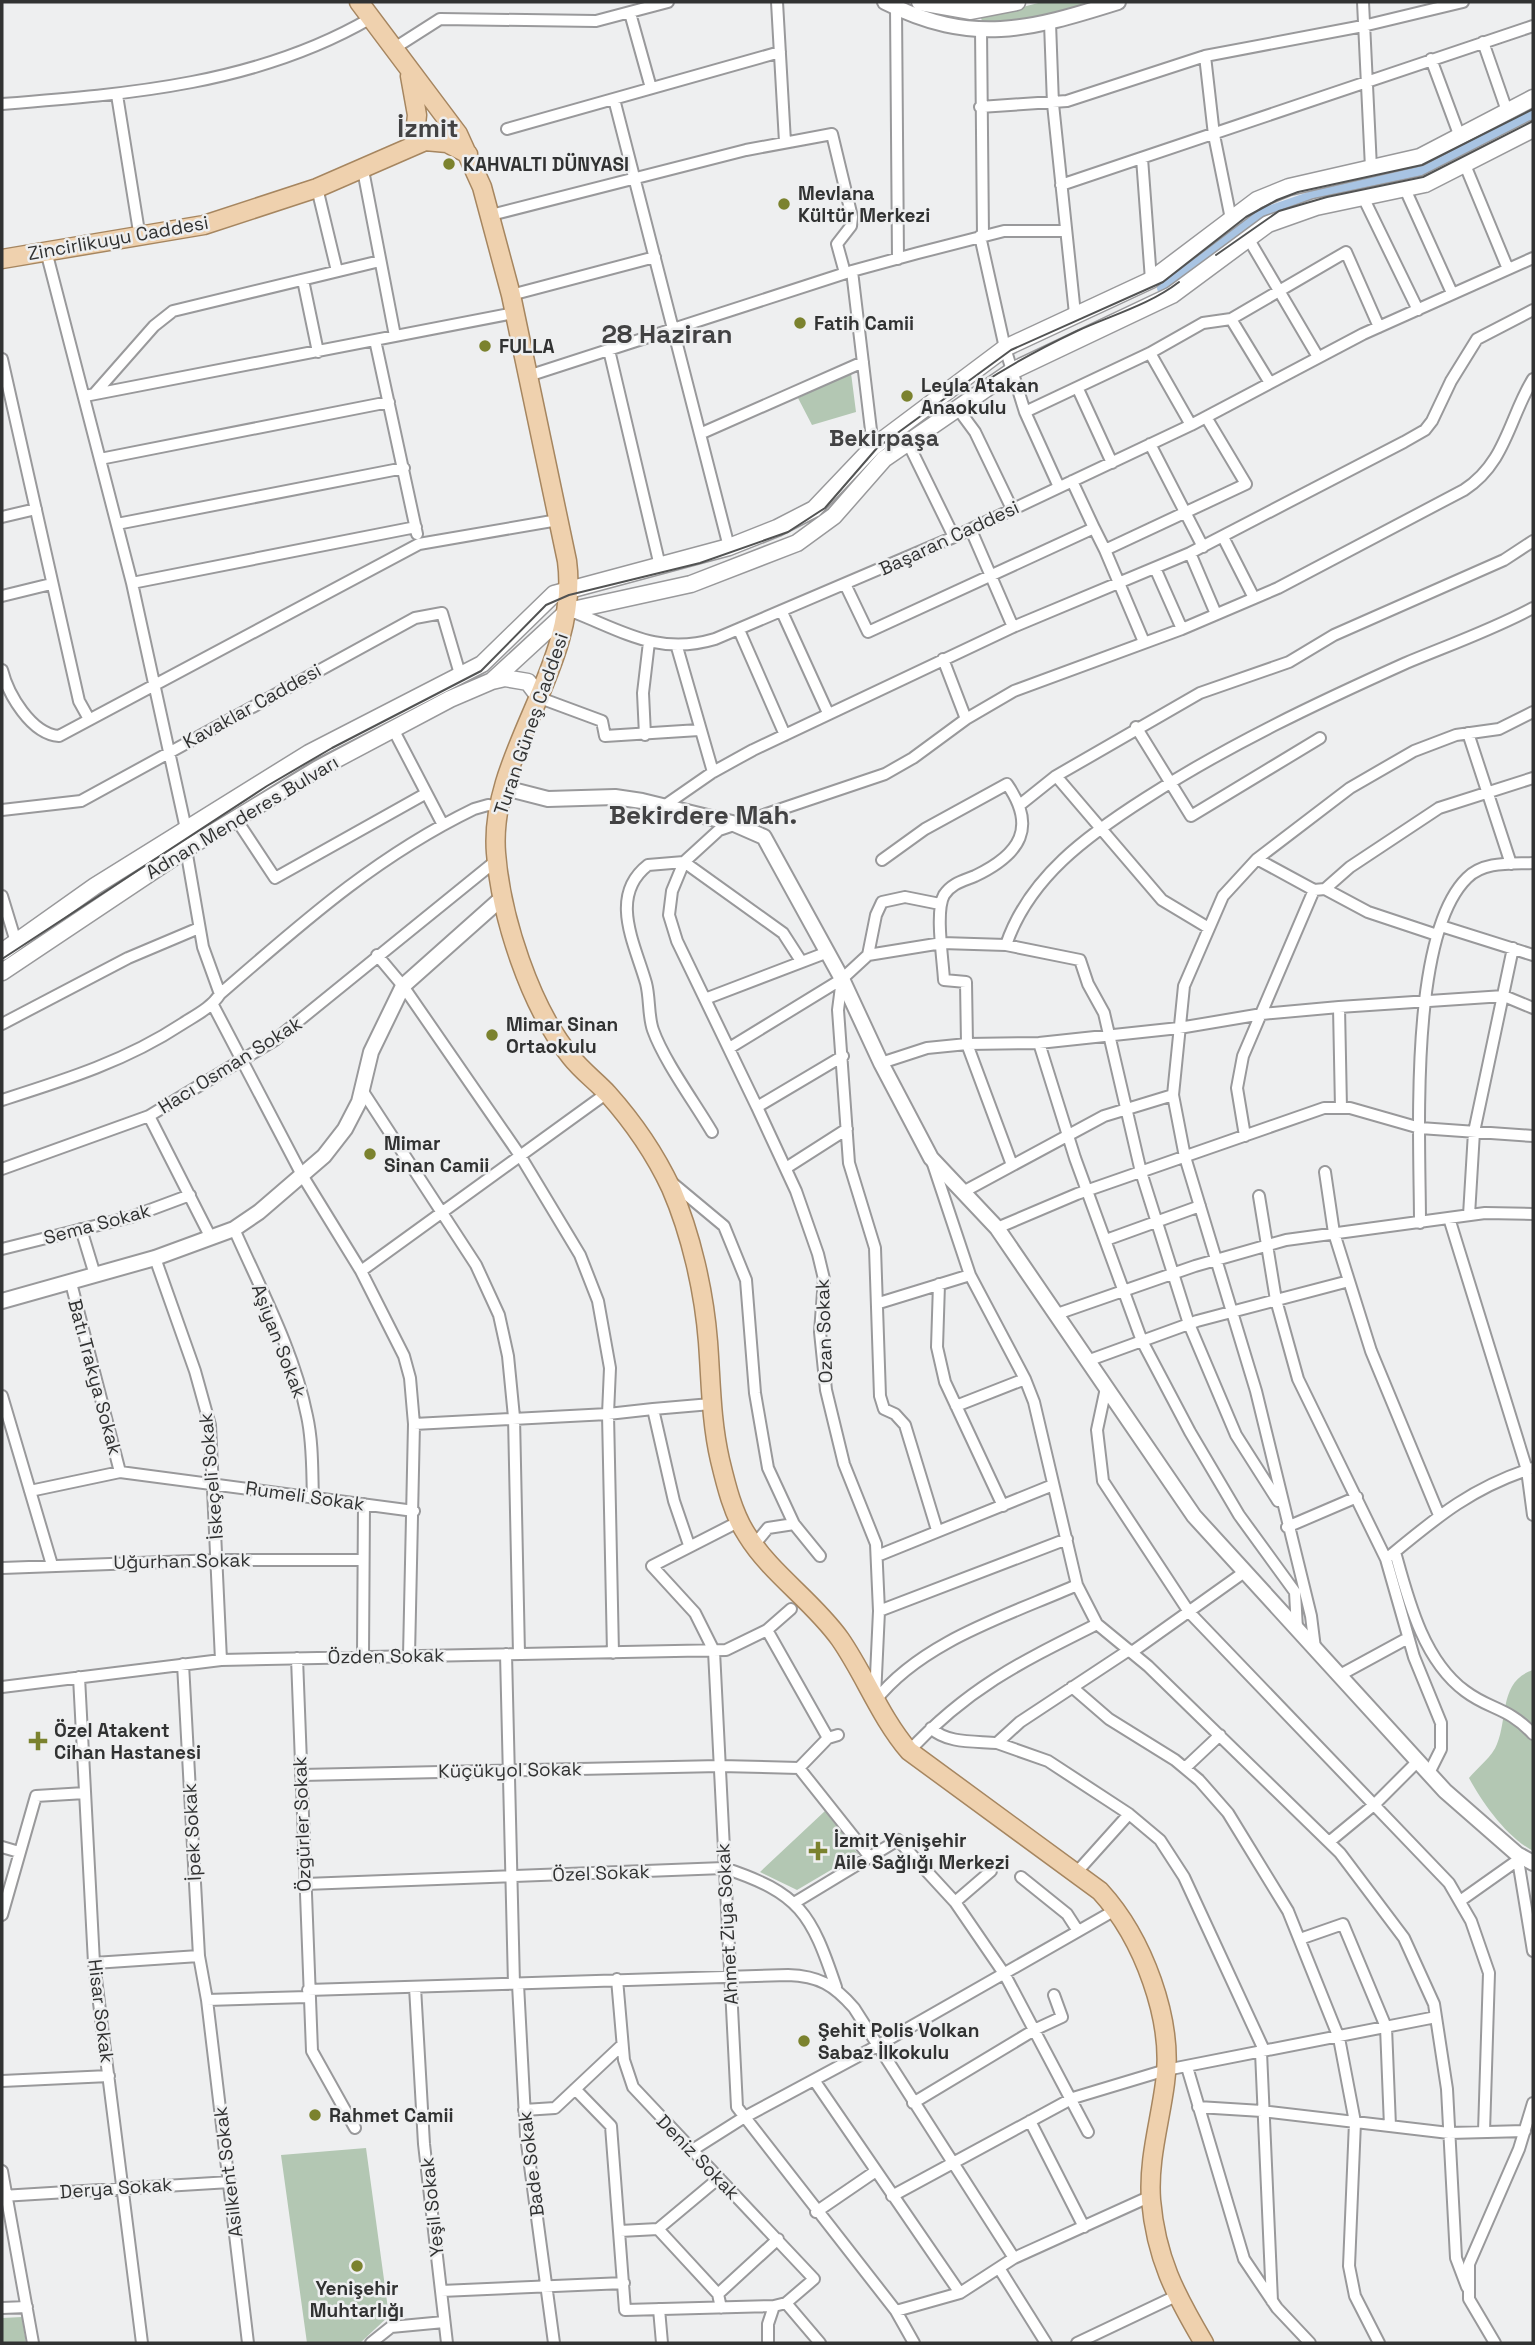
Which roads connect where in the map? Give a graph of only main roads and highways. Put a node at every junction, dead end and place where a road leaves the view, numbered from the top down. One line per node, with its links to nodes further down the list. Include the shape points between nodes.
1 (359, 2): 6 (main road, Turan Güneş Caddesi)
2 (920, 2): 5 (main road)
3 (993, 2): 5 (main road)
4 (1017, 2): 5 (main road, via 978,10)
5 (947, 4)
6 (409, 71): 9 (main road, via 417,114); 10 (main road, Turan Güneş Caddesi)
7 (1533, 98): 12 (main road, Adnan Menderes Bulvarı, via 1420,157 1273,193 1151,280 1005,348 873,447 814,509 777,528 729,547)
8 (1533, 130): 13 (main road, via 1405,189 1298,211 1268,224 1171,295 1012,371 870,472 827,523 797,543 691,584)
9 (414, 144): 10 (main road, Zincirlikuyu Caddesi, via 440,141); 11 (main road, Zincirlikuyu Caddesi, via 363,170 229,218 140,238)
10 (468, 154): 12 (main road, Turan Güneş Caddesi, via 491,215 511,295)
11 (2, 258)
12 (569, 588): 13 (main road, Turan Güneş Caddesi); 14 (main road, Adnan Menderes Bulvarı, via 546,600)
13 (568, 611): 15 (main road, Adnan Menderes Bulvarı); 16 (main road, Turan Güneş Caddesi)
14 (482, 664): 15 (main road); 17 (main road, Adnan Menderes Bulvarı, via 309,753 95,886)
15 (492, 681): 16 (main road, via 528,682); 18 (main road, Adnan Menderes Bulvarı, via 318,769 186,849)
16 (540, 698): 19 (main road, Turan Güneş Caddesi, via 500,807 497,860 503,897 548,1023 572,1058 639,1132 666,1177 699,1283 708,1341 710,1404 720,1459 740,1521 754,1545 831,1626 893,1732 909,1751 1076,1873 1117,1909 1142,1952 1166,2048 1151,2196 1160,2257 1176,2296)
17 (2, 952)
18 (2, 972)
19 (1204, 2343)

